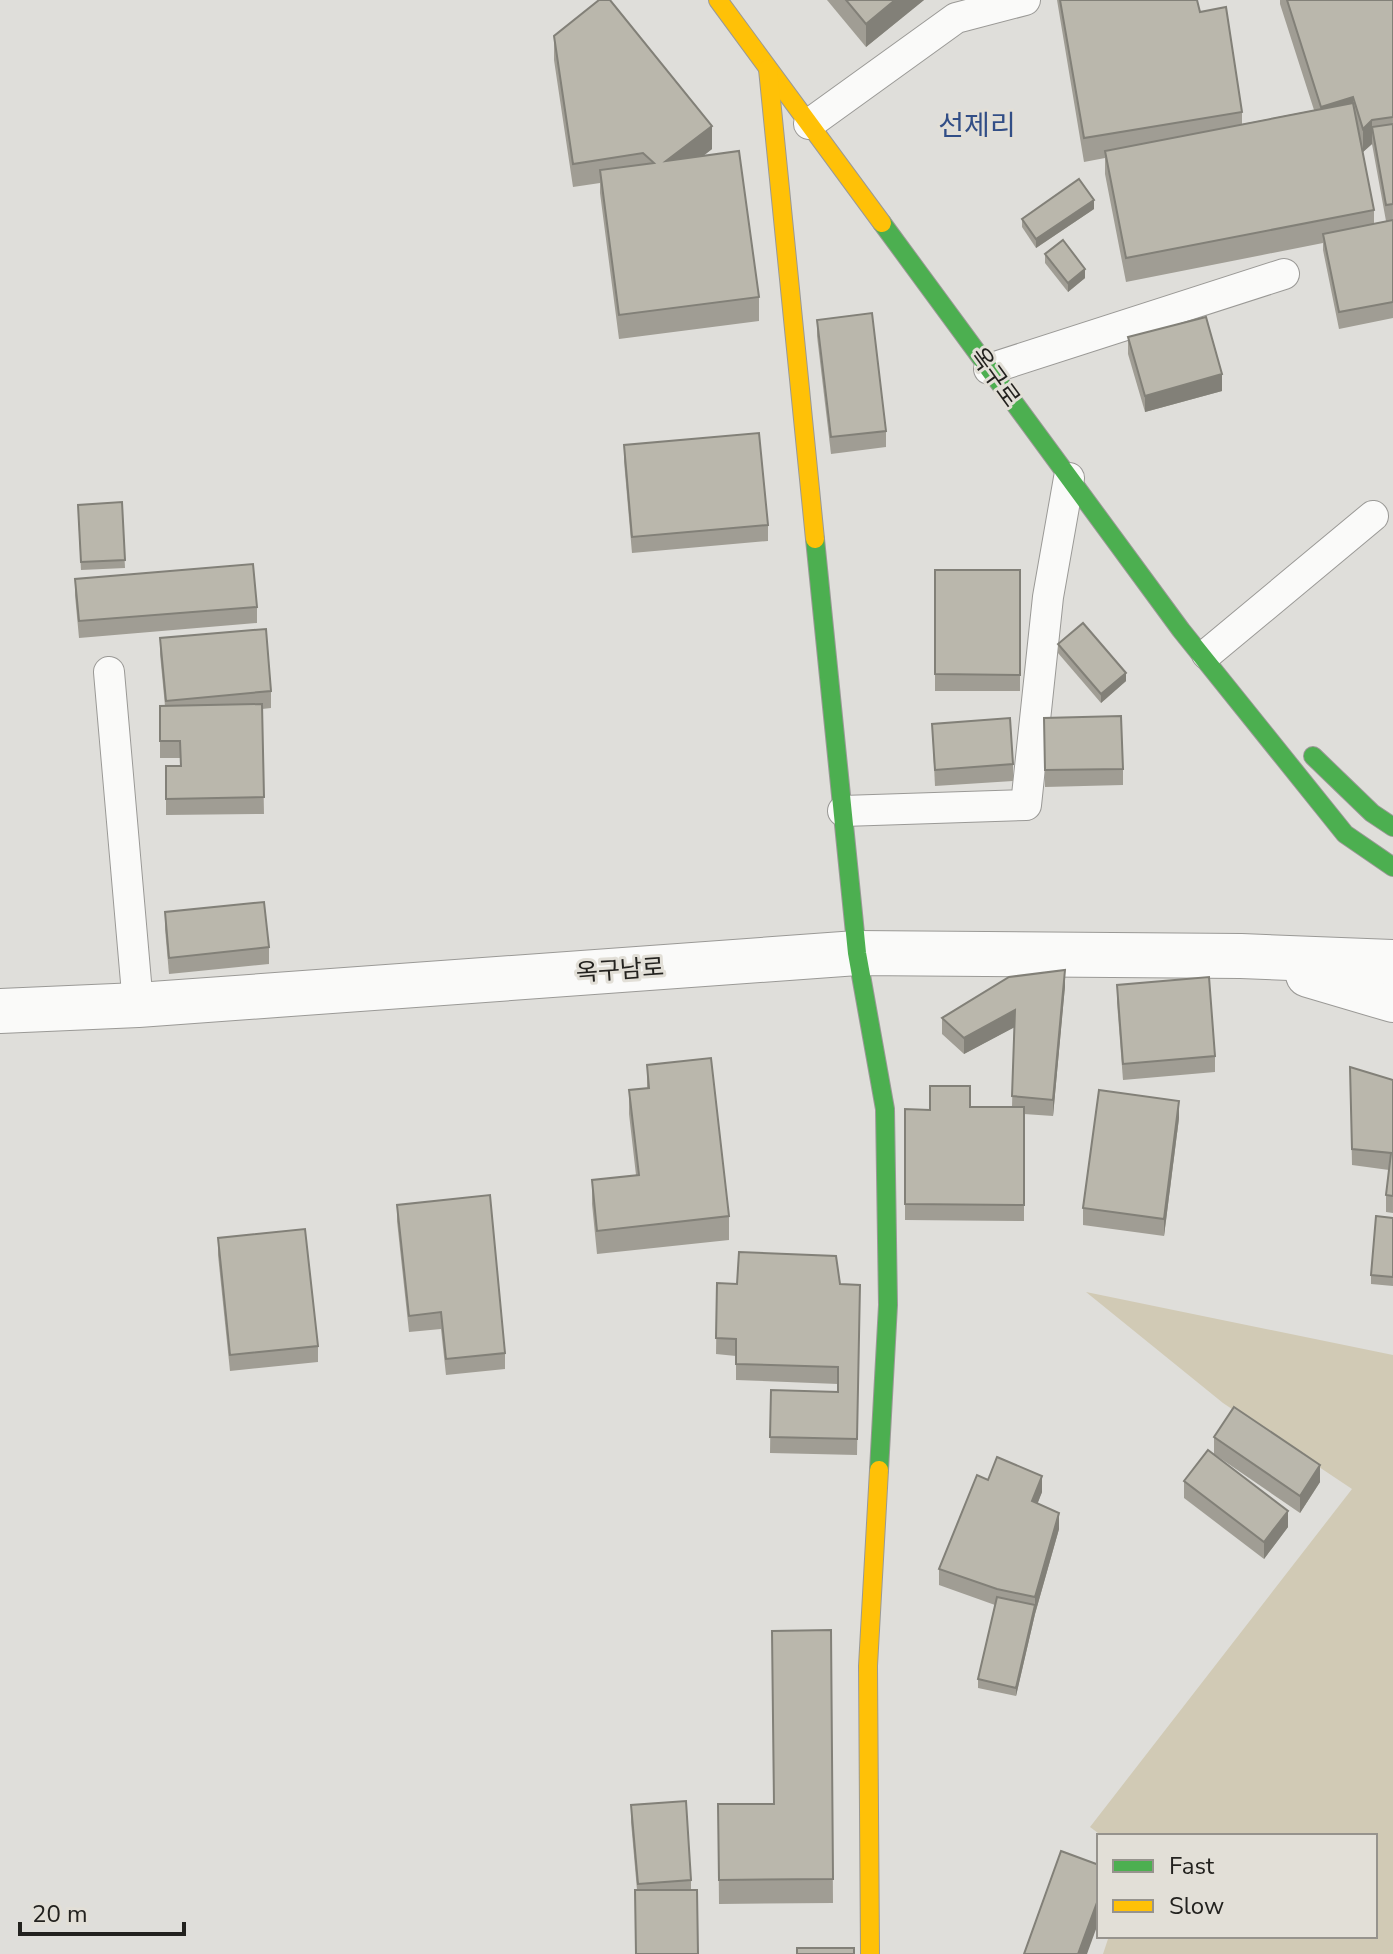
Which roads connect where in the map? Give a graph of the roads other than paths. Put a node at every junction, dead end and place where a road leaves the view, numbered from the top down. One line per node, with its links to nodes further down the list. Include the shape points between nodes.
1 (718, 0): 3 (street, 옥구로)
2 (1025, 0): 4 (lane, via 956,18)
3 (768, 69): 4 (street, 옥구로); 12 (street)
4 (809, 124): 6 (street, 옥구로)
5 (1284, 274): 6 (lane)
6 (989, 369): 7 (street, 옥구로)
7 (1069, 478): 9 (street, 옥구로); 12 (lane, via 1048,597 1026,805)
8 (1373, 516): 10 (lane)
9 (1181, 630): 10 (street); 14 (street, via 1345,834)
10 (1207, 654): 13 (street, via 1372,813)
11 (109, 672): 19 (lane)
12 (843, 811): 15 (street)
13 (1393, 827)
14 (1393, 867)
15 (857, 953): 16 (street, 옥구남로); 19 (street, 옥구남로); 21 (street, via 885,1109 888,1305 868,1666)
16 (1241, 956): 17 (street); 18 (street)
17 (1393, 962)
18 (1393, 1000)
19 (138, 1005): 20 (street, 옥구남로)
20 (0, 1011)
21 (870, 1954)

